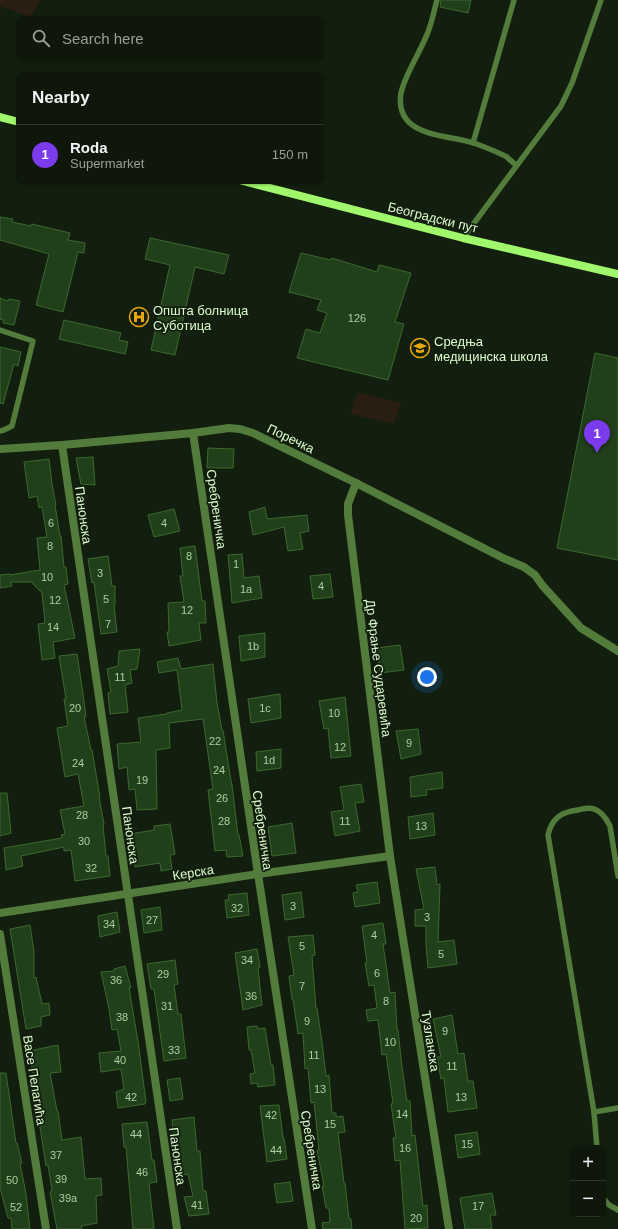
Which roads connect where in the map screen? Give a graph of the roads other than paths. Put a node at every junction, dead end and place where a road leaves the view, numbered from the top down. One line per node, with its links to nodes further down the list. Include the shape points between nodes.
1 (437, 0): 6 (lane, via 428,32 402,92 403,113 406,121 422,131)
2 (514, 0): 6 (lane)
3 (601, 0): 7 (lane, via 572,83 561,106)
4 (0, 117): 5 (main road)
5 (16, 121)
6 (473, 143): 7 (lane, via 506,156)
7 (516, 166): 9 (lane)
8 (255, 184): 9 (main road, Београдски пут)
9 (463, 238): 10 (main road, Београдски пут)
10 (618, 274)
11 (0, 330): 12 (lane, via 33,340 12,426)
12 (0, 431)
13 (193, 434): 14 (street, Поречка); 16 (street, Поречка, via 230,428 240,429); 19 (street, Сребреничка)
14 (62, 446): 15 (street, Поречка); 21 (street, Панонска)
15 (0, 449)
16 (356, 483): 17 (street, Поречка, via 524,567 535,575 581,628); 18 (street, Др Фрање Сударевића, via 348,504 348,515)
17 (618, 651)
18 (390, 856): 19 (street, Керска); 32 (street, Тузланска)
19 (258, 874): 21 (street, Керска); 31 (street, Сребреничка)
20 (618, 876): 25 (lane, via 610,826 600,813 587,808 561,814 554,820 548,835)
21 (128, 894): 22 (street, Керска); 30 (street, Панонска)
22 (0, 913)
23 (0, 934): 29 (street, Васе Пелагића)
24 (618, 1108): 25 (lane)
25 (594, 1112): 26 (lane)
26 (597, 1145)
27 (606, 1202): 28 (lane)
28 (618, 1210)
29 (46, 1229)
30 (177, 1229)
31 (312, 1229)
32 (449, 1229)

